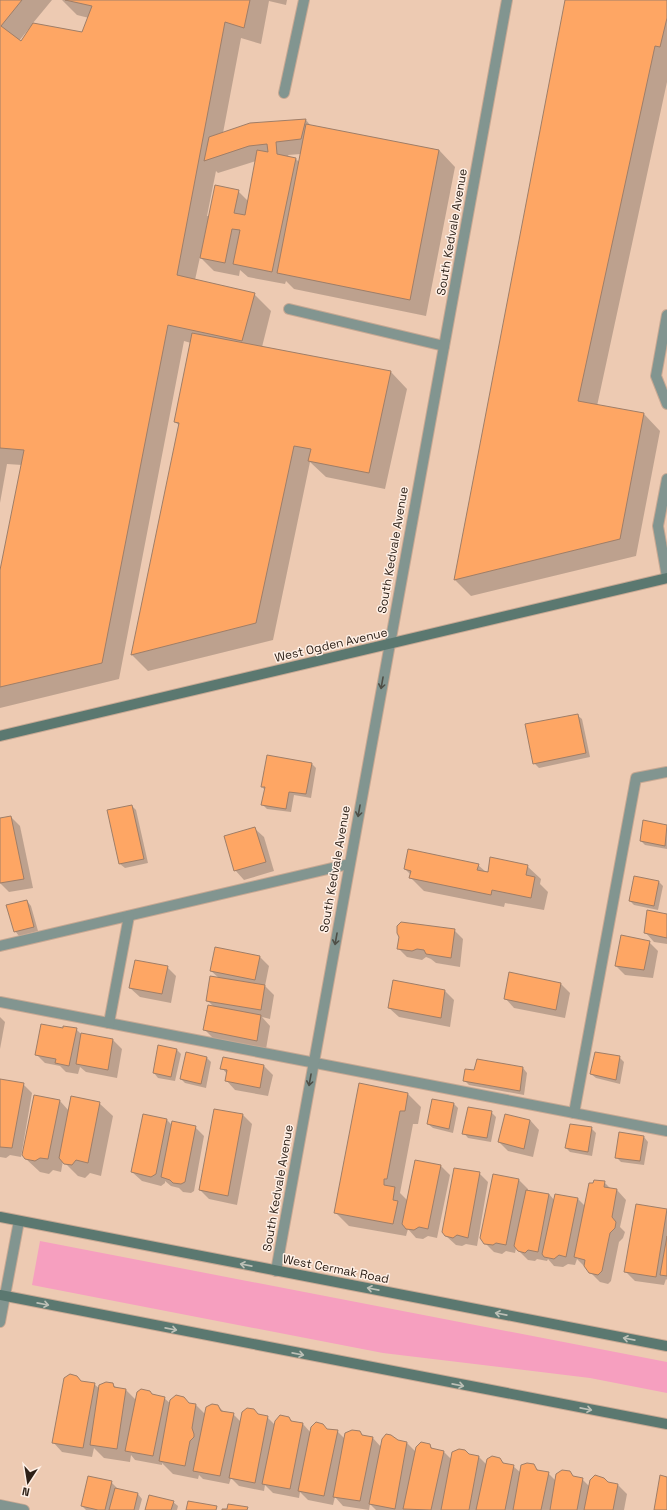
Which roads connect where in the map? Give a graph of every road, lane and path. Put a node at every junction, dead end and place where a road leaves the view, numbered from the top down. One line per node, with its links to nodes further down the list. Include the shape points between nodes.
1 (304, 0): 3 (street)
2 (507, 0): 6 (street, South Kedvale Avenue)
3 (284, 93)
4 (289, 309): 6 (street)
5 (667, 315): 7 (street, via 656,376)
6 (444, 346): 10 (street, South Kedvale Avenue)
7 (667, 404)
8 (667, 479): 9 (street, via 658,526)
9 (667, 577): 10 (main road, West Ogden Avenue)
10 (389, 644): 11 (main road, West Ogden Avenue); 13 (street, South Kedvale Avenue, one-way to 13)
11 (0, 736)
12 (667, 772): 19 (street, via 636,778)
13 (350, 864): 14 (street); 18 (street, South Kedvale Avenue, one-way to 18)
14 (129, 916): 15 (street); 17 (street)
15 (0, 946)
16 (0, 1002): 17 (street)
17 (109, 1023): 18 (street)
18 (314, 1063): 19 (street); 23 (street, South Kedvale Avenue, one-way to 23)
19 (574, 1113): 20 (street)
20 (667, 1131)
21 (0, 1217): 22 (main road, West Cermak Road)
22 (19, 1220): 23 (main road, West Cermak Road, one-way to 22); 24 (street)
23 (276, 1271): 26 (main road, West Cermak Road, one-way to 23)
24 (2, 1296): 25 (street); 27 (main road, one-way to 27)
25 (0, 1322)
26 (667, 1346)
27 (667, 1424)
28 (0, 1505): 29 (street)
29 (24, 1510)

